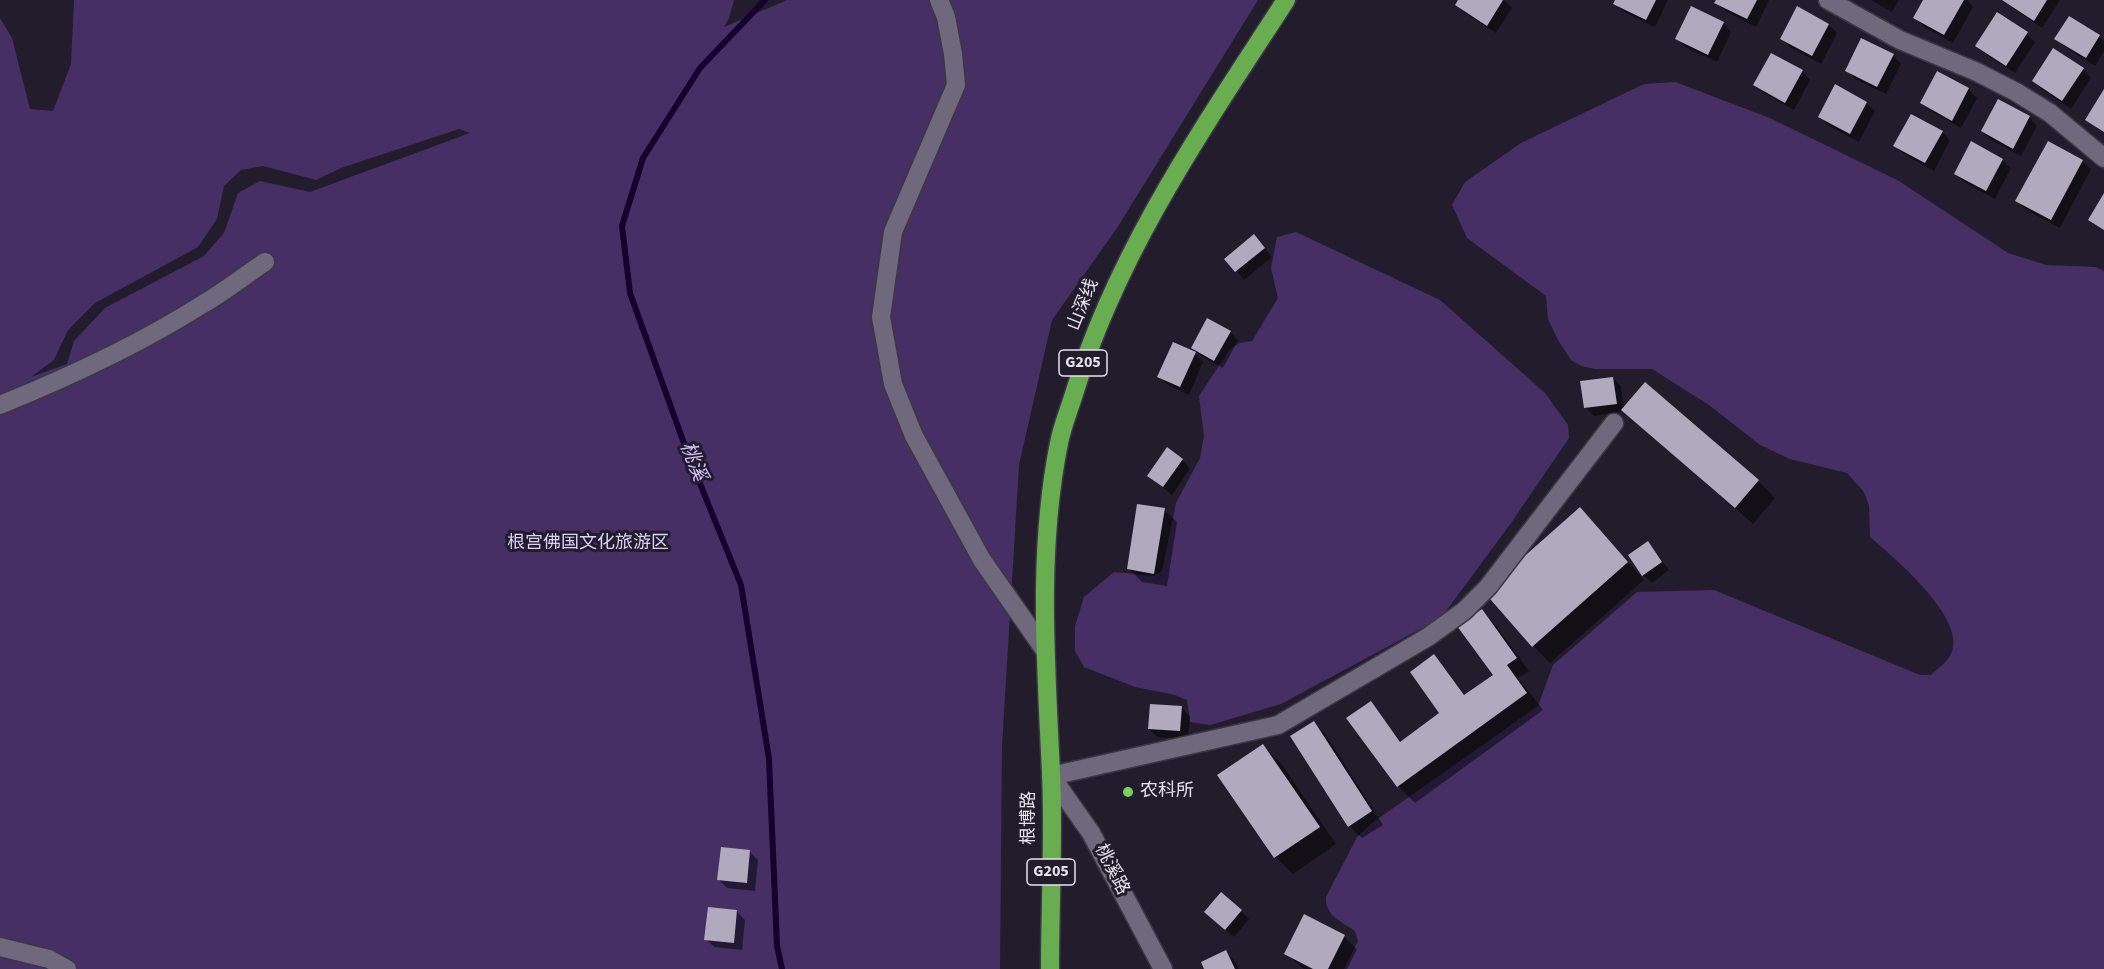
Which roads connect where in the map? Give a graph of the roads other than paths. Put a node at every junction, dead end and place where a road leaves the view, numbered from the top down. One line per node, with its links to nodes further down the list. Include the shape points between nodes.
1 (939, 0): 8 (street, via 946,17 956,85 893,232 881,317 893,384 914,436 982,560)
2 (1286, 0): 8 (highway, 山深线 / G205, via 1203,126 1119,275 1084,363 1059,442 1048,525)
3 (1828, 0): 4 (street, via 1900,40 2016,92 2050,113)
4 (2104, 158)
5 (264, 262): 6 (street, via 204,304 133,344)
6 (0, 405)
7 (1614, 423): 9 (street, via 1488,587 1464,611 1428,637 1278,725)
8 (1044, 649): 9 (highway, 山深线 / G205)
9 (1051, 776): 12 (highway, 根博路 / G205); 13 (street, 桃溪路, via 1091,833)
10 (0, 947): 11 (street, via 49,959)
11 (67, 969)
12 (1050, 969)
13 (1163, 969)

